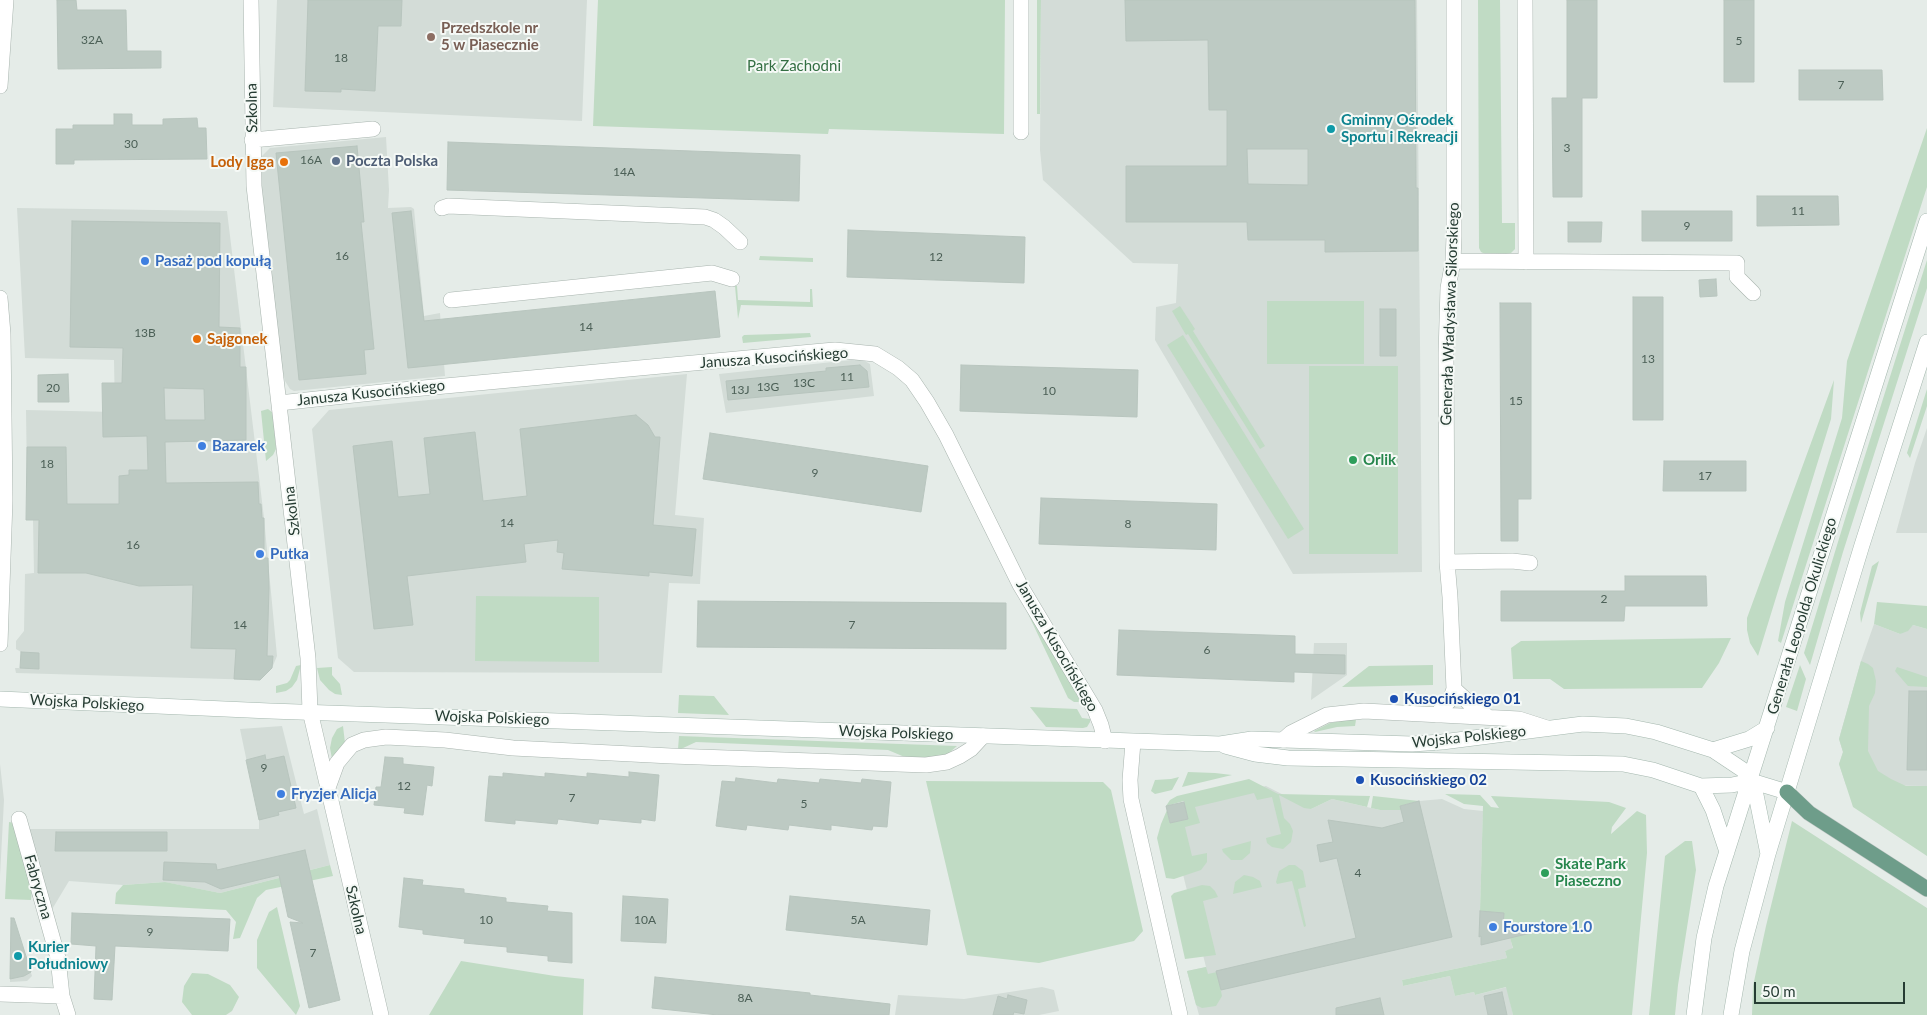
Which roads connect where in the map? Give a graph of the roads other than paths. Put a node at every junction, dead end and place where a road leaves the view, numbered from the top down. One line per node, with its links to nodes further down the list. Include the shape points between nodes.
1 (6, 0): 6 (street)
2 (251, 0): 9 (street, Szkolna)
3 (1021, 0): 8 (street)
4 (1454, 0): 13 (street, Generała Władysława Sikorskiego)
5 (1525, 0): 14 (street)
6 (0, 86)
7 (374, 129): 9 (street)
8 (1020, 132)
9 (252, 140): 20 (street, Szkolna, via 254,186)
10 (442, 208): 12 (street, via 705,217 724,227)
11 (1927, 221): 30 (street, Generała Leopolda Okulickiego)
12 (740, 242)
13 (1453, 261): 14 (street); 21 (street, Generała Władysława Sikorskiego, via 1448,288 1446,354)
14 (1526, 262): 16 (street, via 1737,263 1738,277)
15 (732, 279): 18 (street, via 712,274)
16 (1753, 293)
17 (0, 298): 23 (street, via 5,500)
18 (451, 300)
19 (1927, 342): 40 (street)
20 (279, 403): 26 (street, Szkolna, via 308,658); 33 (street, Janusza Kusocińskiego, via 835,350 876,354 912,380 927,402 1020,585 1094,710)
21 (1447, 562): 22 (street); 24 (street, Generała Władysława Sikorskiego)
22 (1530, 563)
23 (0, 644)
24 (1454, 689): 27 (street, via 1450,700); 28 (street)
25 (0, 699): 26 (street, Wojska Polskiego)
26 (310, 711): 31 (street, Wojska Polskiego); 39 (street, Szkolna)
27 (1436, 715): 28 (street); 32 (street, via 1364,711 1339,713 1308,724)
28 (1489, 717): 29 (street, via 1519,719)
29 (1547, 728): 32 (street, Wojska Polskiego, via 1427,743); 36 (street, Wojska Polskiego, via 1583,724 1626,726)
30 (1767, 728): 36 (street, via 1749,739); 37 (street, Generała Leopolda Okulickiego)
31 (984, 736): 33 (street, Wojska Polskiego); 39 (street, Wojska Polskiego, via 960,756 926,765 582,752 386,737 352,745 337,763)
32 (1283, 740): 35 (street, Wojska Polskiego, via 1252,739)
33 (1105, 741): 34 (street, Wojska Polskiego)
34 (1133, 742): 35 (street, Wojska Polskiego); 49 (street, via 1131,799)
35 (1220, 744): 38 (street, Wojska Polskiego, via 1255,754 1288,758 1623,764)
36 (1714, 750): 37 (street, Wojska Polskiego, via 1734,762)
37 (1751, 780): 38 (street, Wojska Polskiego, via 1732,785); 40 (street); 42 (street, Generała Leopolda Okulickiego); 43 (street)
38 (1701, 786): 42 (street)
39 (329, 789): 48 (street, Szkolna)
40 (1787, 792): 43 (street); 44 (main road, via 1809,813)
41 (19, 819): 46 (street, Fabryczna, via 58,958)
42 (1727, 852): 50 (street, Generała Leopolda Okulickiego, via 1704,938)
43 (1768, 854): 51 (street, via 1742,951)
44 (1927, 889)
45 (0, 994): 46 (street)
46 (62, 996): 47 (street, Fabryczna)
47 (68, 1015)
48 (381, 1015)
49 (1180, 1015)
50 (1694, 1015)
51 (1731, 1015)

